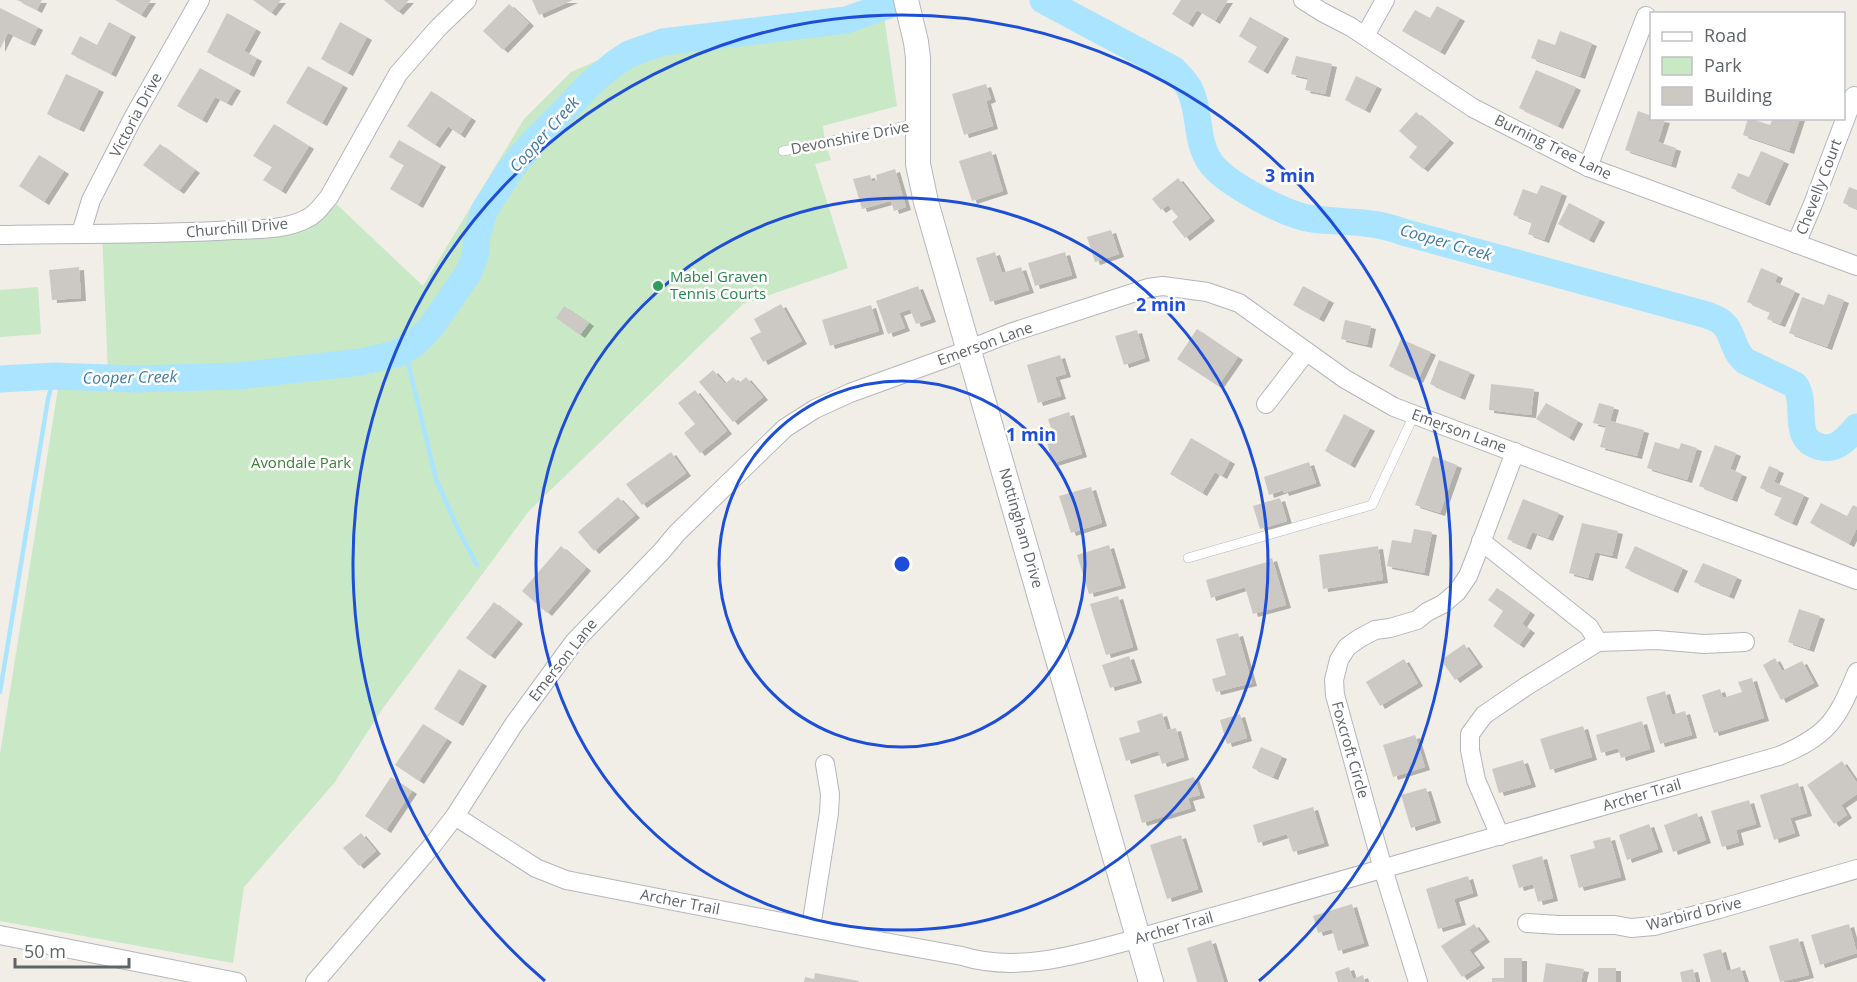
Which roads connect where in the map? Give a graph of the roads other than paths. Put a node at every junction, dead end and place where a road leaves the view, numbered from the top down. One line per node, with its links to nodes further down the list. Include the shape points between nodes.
1 (200, 0): 14 (street, Victoria Drive, via 96,190)
2 (467, 0): 14 (street, Churchill Drive, via 398,75 328,197 306,219 271,228 192,233)
3 (906, 0): 11 (street, Nottingham Drive, via 918,58)
4 (1303, 0): 7 (street, Burning Tree Lane)
5 (1385, 0): 7 (street)
6 (1646, 16): 13 (street)
7 (1365, 36): 13 (street, Burning Tree Lane, via 1473,108)
8 (1854, 96): 9 (street, Chevelly Court)
9 (1845, 120)
10 (1845, 120): 16 (street, Chevelly Court)
11 (917, 124): 12 (lane, Devonshire Drive); 18 (street, Nottingham Drive, via 918,164 926,202)
12 (783, 151)
13 (1588, 167): 16 (street, Burning Tree Lane)
14 (81, 233): 15 (street, Churchill Drive)
15 (0, 235)
16 (1796, 244): 17 (street, Burning Tree Lane)
17 (1857, 266)
18 (969, 348): 19 (street, Emerson Lane, via 1163,286 1207,292 1239,303); 30 (street, Emerson Lane, via 850,393 785,428 677,533 574,642 514,724); 37 (street, Nottingham Drive)
19 (1306, 352): 20 (street); 21 (street, Emerson Lane, via 1345,379)
20 (1266, 404)
21 (1414, 414): 22 (street, Emerson Lane); 24 (lane, via 1372,505)
22 (1515, 452): 23 (street, Foxcroft Circle); 25 (street, Emerson Lane)
23 (1481, 541): 26 (street, via 1589,627); 32 (street, Foxcroft Circle, via 1468,576 1457,592 1417,620 1359,638 1347,647 1334,680)
24 (1188, 558)
25 (1857, 580)
26 (1598, 642): 27 (street); 31 (street, via 1484,715 1470,734 1476,780)
27 (1745, 642)
28 (1857, 672): 31 (street, Archer Trail, via 1833,721 1799,747)
29 (825, 764): 35 (street, via 829,813)
30 (455, 816): 35 (street, Archer Trail, via 536,868 566,880); 39 (street, Emerson Lane)
31 (1500, 836): 32 (street, Archer Trail)
32 (1383, 869): 37 (street, Archer Trail); 41 (street, Foxcroft Circle)
33 (1857, 869): 34 (street, Warbird Drive, via 1654,926)
34 (1527, 923)
35 (810, 927): 37 (street, Archer Trail, via 974,960 1002,962 1075,955)
36 (0, 935): 38 (street)
37 (1139, 938): 40 (street, Nottingham Drive)
38 (237, 982)
39 (315, 982)
40 (1151, 982)
41 (1418, 982)

